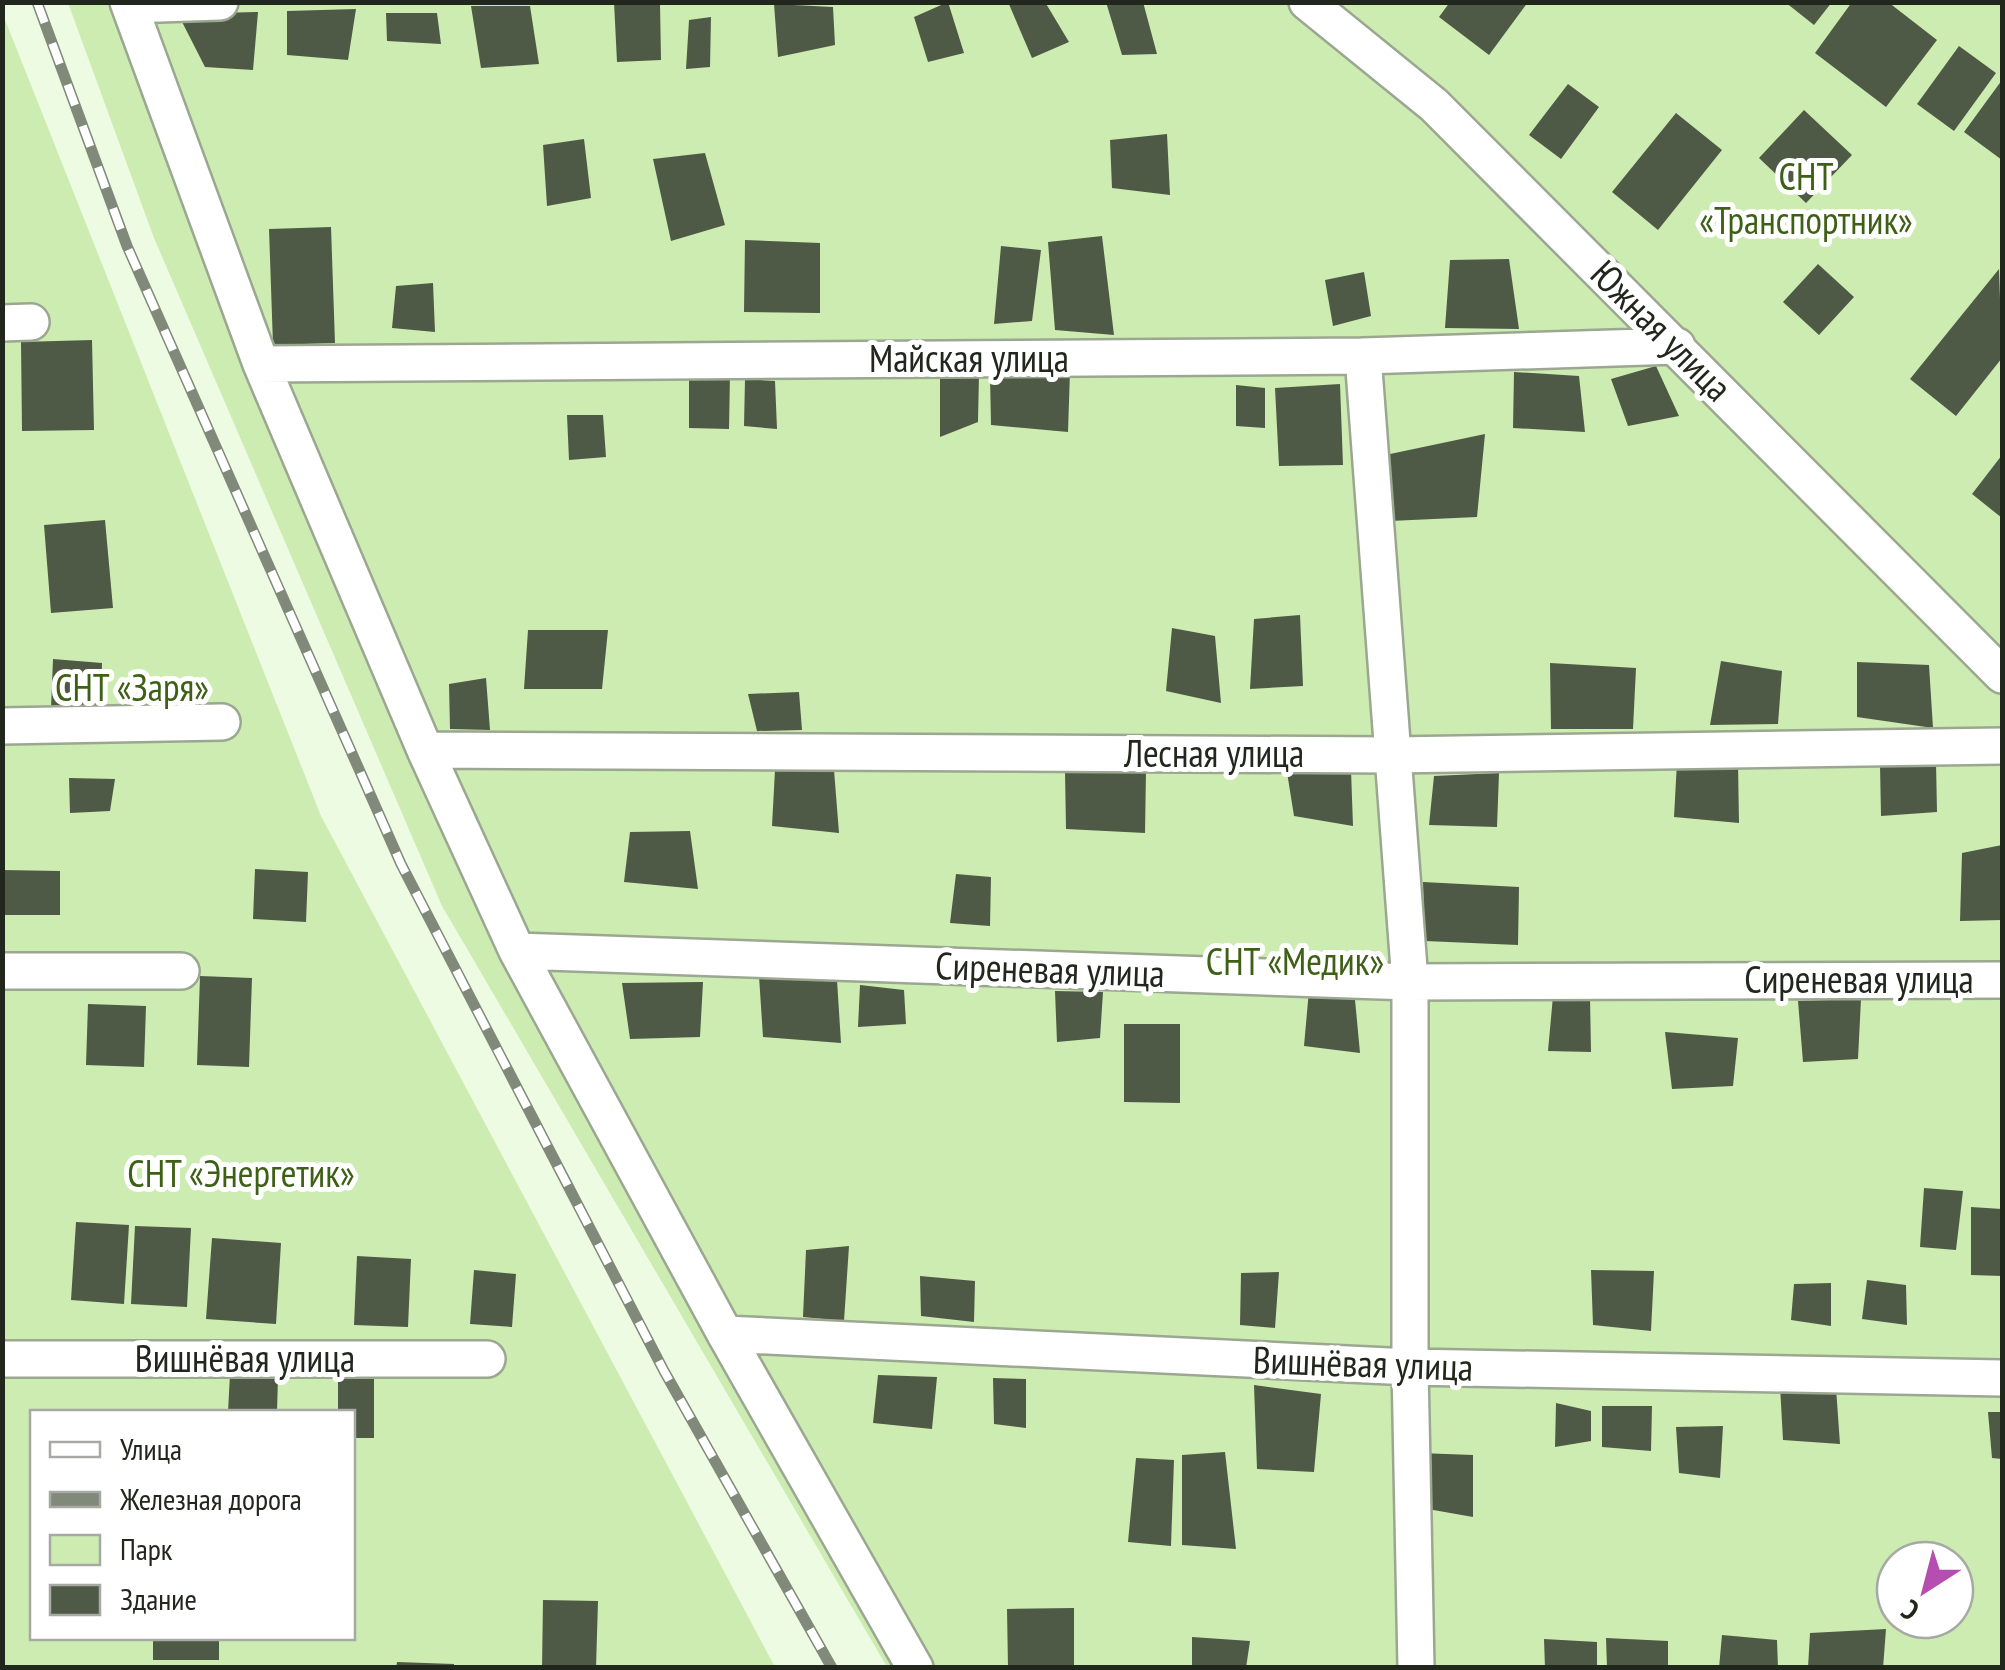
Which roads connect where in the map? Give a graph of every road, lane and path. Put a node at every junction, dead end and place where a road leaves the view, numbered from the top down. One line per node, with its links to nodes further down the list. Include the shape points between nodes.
1 (220, 2): 3 (street)
2 (1307, 2): 4 (street, Южная улица, via 1434,106)
3 (129, 4): 6 (street)
4 (1677, 346): 5 (street, Майская улица); 7 (street, Южная улица)
5 (1364, 356): 6 (street, Майская улица); 12 (street)
6 (261, 364): 11 (street)
7 (2002, 675)
8 (222, 722): 9 (street)
9 (2, 726)
10 (2002, 746): 12 (street, Лесная улица)
11 (425, 750): 12 (street, Лесная улица); 13 (street)
12 (1391, 755): 17 (street)
13 (517, 952): 17 (street, Сиреневая улица); 18 (street)
14 (2, 971): 15 (street)
15 (181, 971)
16 (2002, 980): 17 (street, Сиреневая улица)
17 (1410, 982): 21 (street)
18 (725, 1334): 21 (street, Вишнёвая улица); 23 (street)
19 (2, 1359): 20 (street, Вишнёвая улица)
20 (487, 1359)
21 (1410, 1367): 22 (street, Вишнёвая улица); 24 (street)
22 (2002, 1378)
23 (915, 1668)
24 (1416, 1668)

